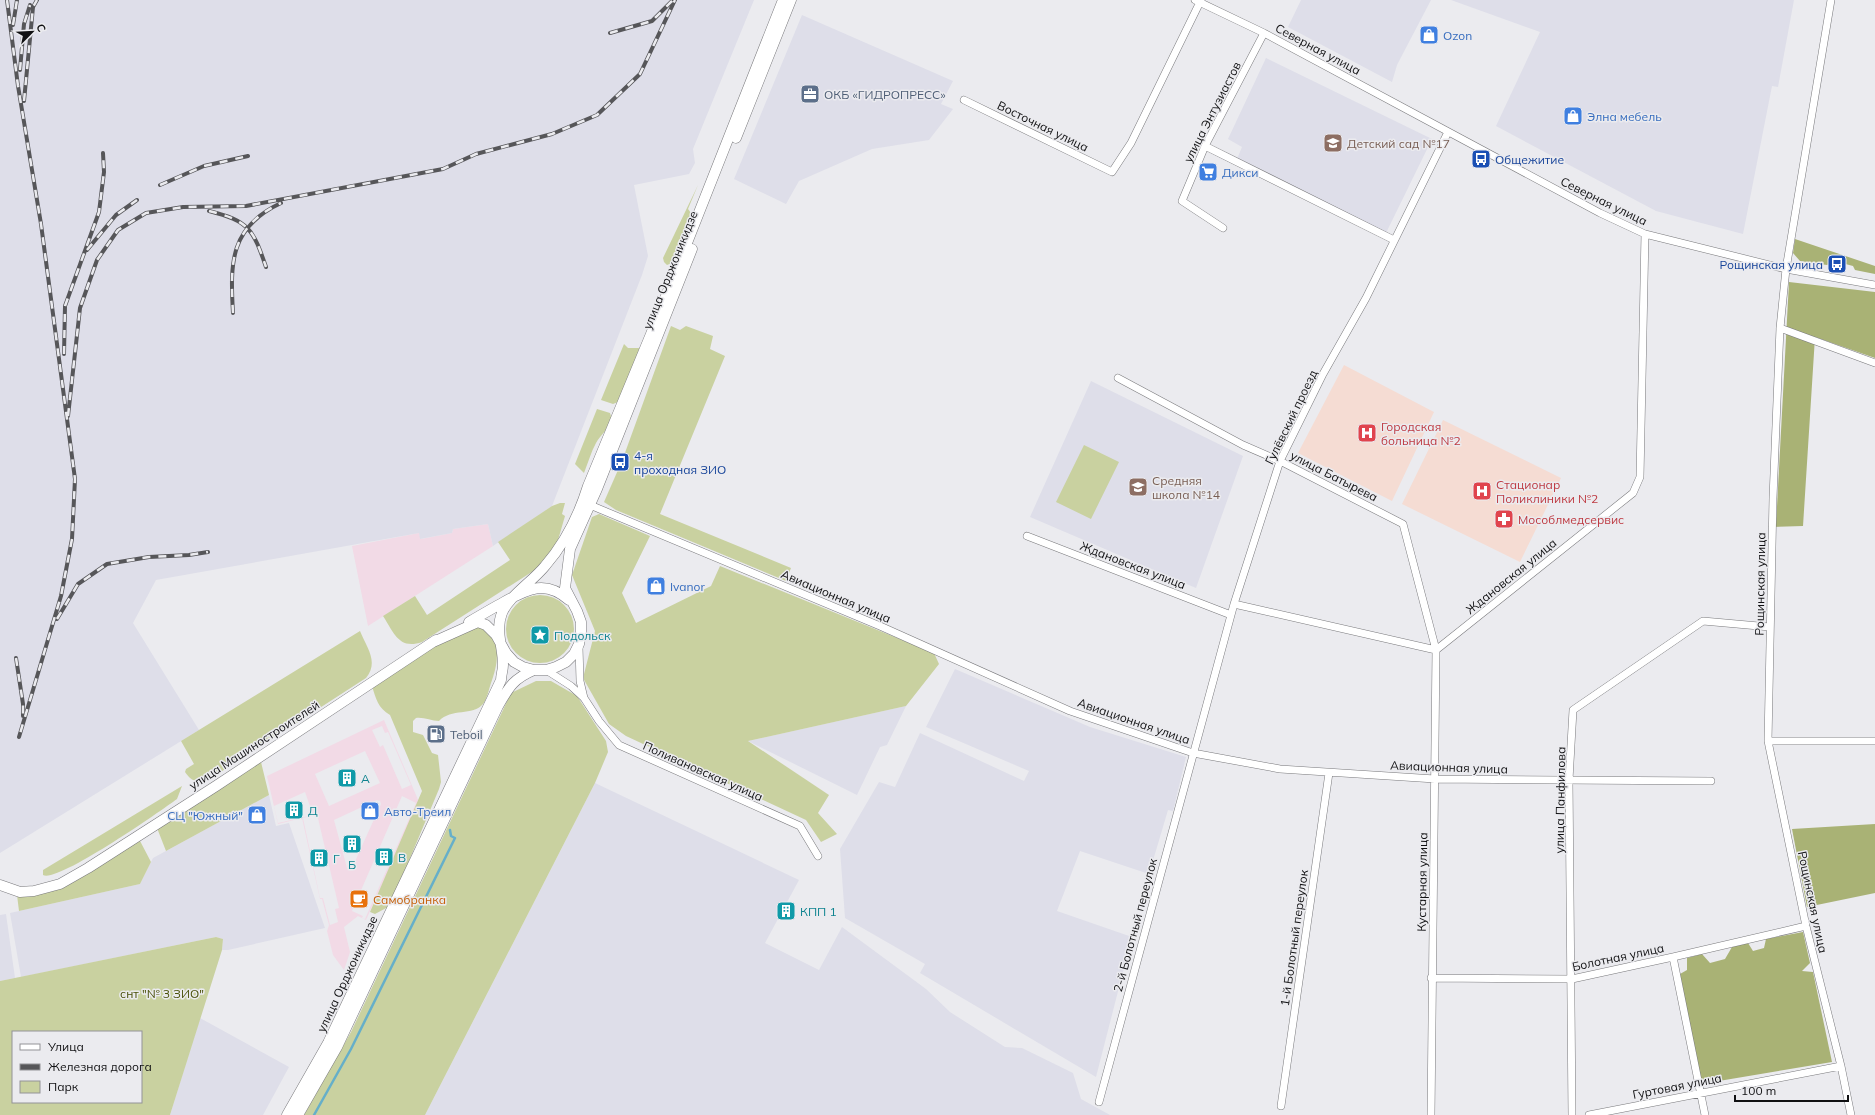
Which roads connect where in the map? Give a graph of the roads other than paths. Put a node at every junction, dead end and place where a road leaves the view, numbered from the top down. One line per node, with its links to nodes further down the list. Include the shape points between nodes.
1 (783, 0): 20 (main road, улица Орджоникидзе, via 588,486)
2 (791, 0): 18 (main road, улица Орджоникидзе)
3 (1831, 0): 12 (street, Рощинская улица)
4 (1199, 1): 5 (street, Северная улица); 6 (street, Восточная улица, via 1131,143 1112,172)
5 (1264, 33): 7 (street, Северная улица); 8 (street, улица Энтузиастов)
6 (964, 100)
7 (1448, 132): 10 (street, Северная улица, via 1600,213); 11 (street, Гулёвский проезд)
8 (1204, 146): 9 (street, улица Энтузиастов, via 1182,201); 11 (street)
9 (1223, 228)
10 (1645, 234): 12 (street, Северная улица); 29 (street, Ждановская улица, via 1640,476 1633,493)
11 (1394, 240): 17 (street, Гулёвский проезд)
12 (1786, 270): 13 (street, Северная улица); 14 (street, Рощинская улица)
13 (1875, 285)
14 (1780, 328): 15 (street); 25 (street, Рощинская улица)
15 (1875, 363)
16 (1118, 378): 17 (street, улица Батырева, via 1243,445)
17 (1280, 461): 23 (street, Гулёвский проезд); 29 (street, улица Батырева, via 1403,524)
18 (590, 505): 20 (main road, улица Орджоникидзе); 35 (street, Авиационная улица, via 880,626 1070,711)
19 (1027, 536): 24 (street, Ждановская улица)
20 (567, 546): 21 (main road); 22 (main road, via 564,588)
21 (516, 596): 22 (main road, via 532,589 550,589 562,594); 26 (main road, улица Машиностроителей); 27 (main road, via 508,603 501,617)
22 (571, 602): 28 (main road, via 581,622)
23 (1234, 604): 24 (street, Гулёвский проезд); 29 (street)
24 (1231, 615): 35 (street, Гулёвский проезд)
25 (1770, 627): 33 (street, Рощинская улица); 38 (street, улица Панфилова, via 1703,621 1574,710)
26 (431, 643): 27 (main road, via 478,622 486,625); 41 (main road, улица Машиностроителей, via 216,786 60,884 20,892)
27 (501, 643): 30 (main road, via 514,662); 50 (main road, улица Орджоникидзе, via 501,680 328,1043)
28 (579, 644): 31 (main road, via 566,662); 32 (street, via 580,681)
29 (1436, 650): 37 (street, Кустарная улица)
30 (534, 670): 31 (main road); 51 (main road, улица Орджоникидзе, via 520,676 510,686 498,706 337,1047)
31 (546, 670): 32 (street)
32 (584, 698): 40 (street, Поливановская улица, via 619,744 800,826)
33 (1768, 741): 34 (street); 42 (street, Рощинская улица)
34 (1875, 741)
35 (1193, 753): 36 (street, Авиационная улица, via 1280,769); 48 (street, 2-й Болотный переулок)
36 (1329, 773): 37 (street, Авиационная улица); 49 (street, 1-й Болотный переулок)
37 (1435, 779): 38 (street, Авиационная улица); 44 (street, Кустарная улица)
38 (1569, 780): 39 (street, Авиационная улица); 45 (street, улица Панфилова)
39 (1711, 781)
40 (818, 856)
41 (0, 885)
42 (1806, 926): 43 (street, Болотная улица); 46 (street, Рощинская улица)
43 (1673, 957): 45 (street, Болотная улица); 47 (street)
44 (1431, 978): 45 (street, Болотная улица); 52 (street, Кустарная улица)
45 (1572, 979): 53 (street, улица Панфилова)
46 (1841, 1066): 47 (street, Гуртовая улица); 56 (street, Рощинская улица)
47 (1701, 1092): 54 (street, Гуртовая улица); 55 (street)
48 (1099, 1102)
49 (1281, 1106)
50 (287, 1115)
51 (298, 1115)
52 (1431, 1115)
53 (1572, 1115)
54 (1589, 1115)
55 (1706, 1115)
56 (1851, 1115)

